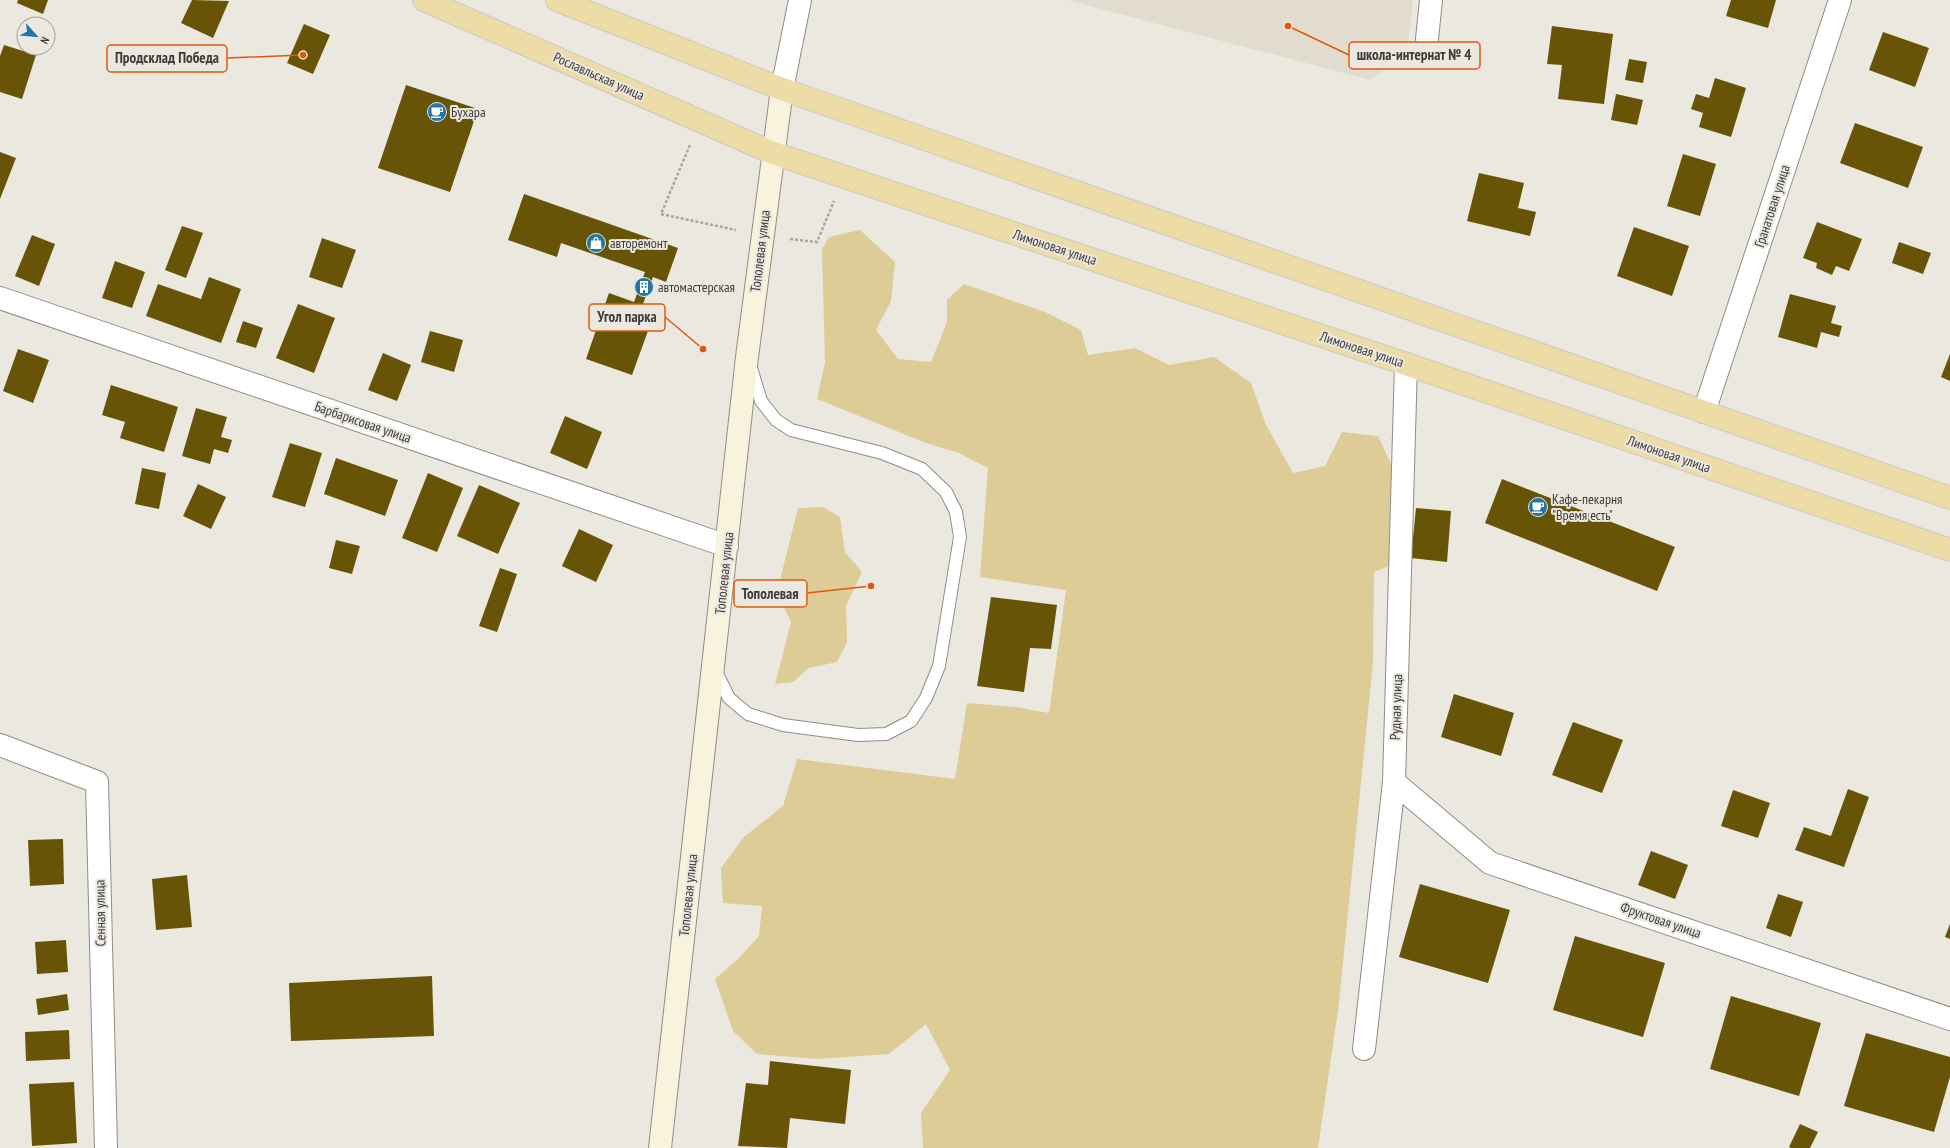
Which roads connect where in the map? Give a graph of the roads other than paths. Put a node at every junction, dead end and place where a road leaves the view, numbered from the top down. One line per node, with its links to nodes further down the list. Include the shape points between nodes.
1 (424, 0): 8 (highway, Рославльская улица)
2 (557, 0): 7 (highway)
3 (800, 0): 7 (street, Тополевая улица)
4 (1431, 0): 6 (street)
5 (1840, 0): 12 (street, Гранатовая улица)
6 (1427, 38)
7 (782, 89): 8 (main road, Тополевая улица); 12 (highway)
8 (773, 153): 10 (main road, Тополевая улица); 11 (highway, Лимоновая улица)
9 (0, 298): 14 (street, Барбарисовая улица)
10 (747, 357): 14 (main road, Тополевая улица); 16 (lane, via 761,401 776,420 791,430 882,453 922,469 946,492 956,512 960,537 939,666 926,698 911,721 886,734 858,735 783,725 748,714 729,698)
11 (1406, 364): 15 (highway, Лимоновая улица); 18 (street, Рудная улица)
12 (1704, 412): 13 (highway)
13 (1950, 498)
14 (727, 546): 16 (main road, Тополевая улица)
15 (1950, 550)
16 (713, 668): 22 (main road, Тополевая улица)
17 (0, 745): 21 (street, Сенная улица, via 97,782)
18 (1394, 782): 19 (street, Фруктовая улица, via 1490,863); 20 (street, Рудная улица)
19 (1950, 1019)
20 (1364, 1049)
21 (106, 1148)
22 (660, 1148)

